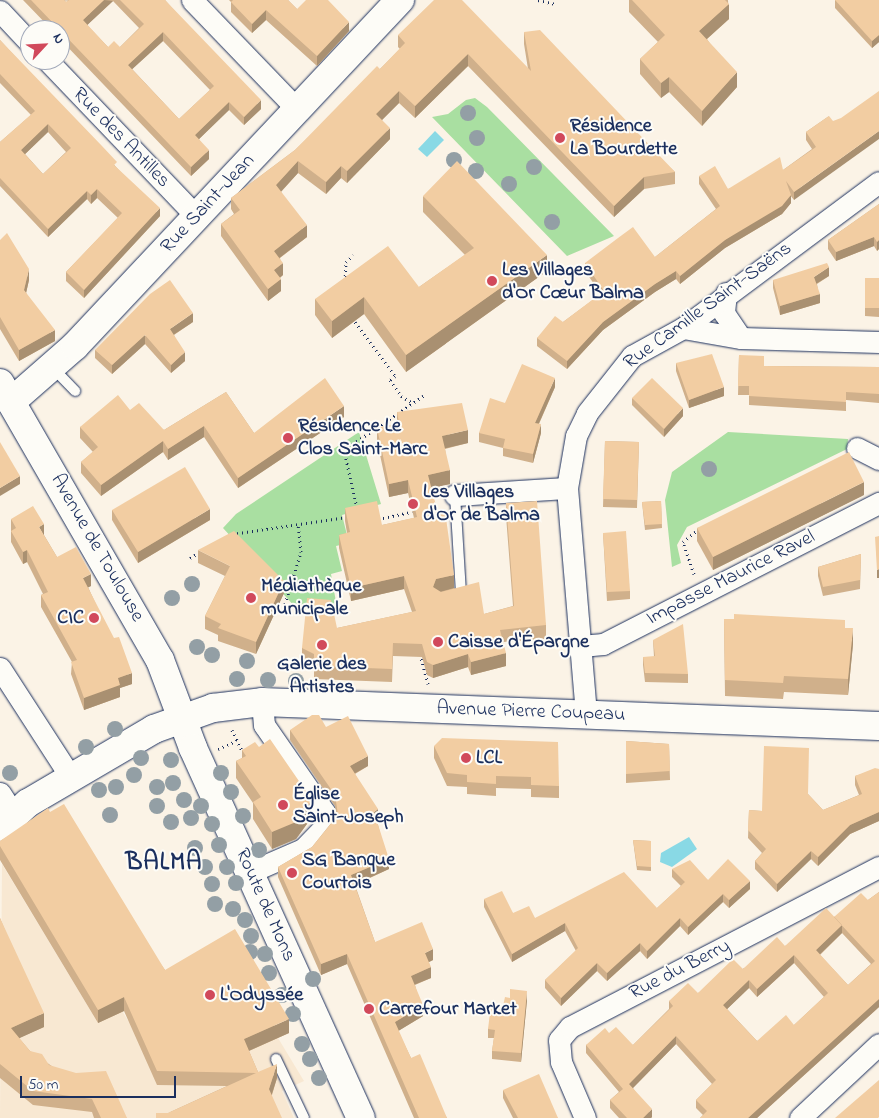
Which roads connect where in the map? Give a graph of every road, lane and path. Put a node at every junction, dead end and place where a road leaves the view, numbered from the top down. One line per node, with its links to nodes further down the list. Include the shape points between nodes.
1 (192, 0): 8 (street)
2 (400, 0): 8 (street, Rue Saint-Jean)
3 (538, 0): 4 (path)
4 (556, 4)
5 (0, 11): 6 (street)
6 (20, 32)
7 (57, 70): 10 (street, Rue des Antilles)
8 (297, 109): 10 (street, Rue Saint-Jean)
9 (879, 182): 13 (street, Rue Camille Saint-Saëns)
10 (196, 216): 18 (street, Rue Saint-Jean)
11 (353, 255): 12 (path, via 346,262)
12 (345, 285)
13 (726, 293): 15 (street, Rue Camille Saint-Saëns); 16 (street, via 724,313)
14 (346, 309): 22 (path, via 395,376 390,380)
15 (683, 328): 16 (street); 25 (street, Rue Camille Saint-Saëns, via 632,356 600,392 576,436)
16 (741, 338): 17 (street)
17 (879, 342)
18 (52, 367): 19 (lane); 20 (street, Rue Saint-Jean)
19 (75, 391)
20 (6, 393): 46 (street, Avenue de Toulouse, via 135,611)
21 (426, 394): 22 (path)
22 (413, 402): 29 (path, via 344,450)
23 (857, 448): 24 (street)
24 (879, 459)
25 (567, 488): 26 (street); 41 (street, Rue Camille Saint-Saëns)
26 (455, 495): 38 (lane, via 461,594)
27 (879, 503): 37 (street, Impasse Maurice Ravel)
28 (412, 512): 31 (path)
29 (358, 514)
30 (350, 516): 32 (path)
31 (378, 519)
32 (298, 524): 34 (path); 39 (path, via 301,552)
33 (708, 524): 37 (path, via 684,542 683,551)
34 (224, 538)
35 (207, 548): 36 (path)
36 (190, 558)
37 (703, 593): 41 (street, Impasse Maurice Ravel, via 603,644)
38 (440, 598)
39 (285, 604)
40 (418, 646): 43 (path)
41 (581, 646): 45 (street, Rue Camille Saint-Saëns)
42 (0, 668): 50 (street)
43 (429, 688)
44 (262, 702): 45 (street, Avenue Pierre Coupeau); 46 (street, Avenue Pierre Coupeau, via 213,708); 54 (street, via 264,725 325,813 325,826 304,849)
45 (586, 714): 47 (street, Avenue Pierre Coupeau)
46 (184, 718): 50 (street, Avenue Pierre Coupeau, via 154,729); 54 (street, Route de Mons)
47 (879, 726)
48 (210, 753): 49 (path, via 236,741)
49 (249, 762)
50 (70, 776): 52 (street, Avenue Pierre Coupeau)
51 (0, 793): 52 (street)
52 (7, 822)
53 (879, 867): 59 (street, Rue du Berry, via 570,1027 559,1040 560,1062)
54 (250, 872): 58 (street, Route de Mons)
55 (879, 1044): 60 (street)
56 (276, 1059): 57 (lane)
57 (304, 1118)
58 (361, 1118)
59 (585, 1118)
60 (800, 1118)

